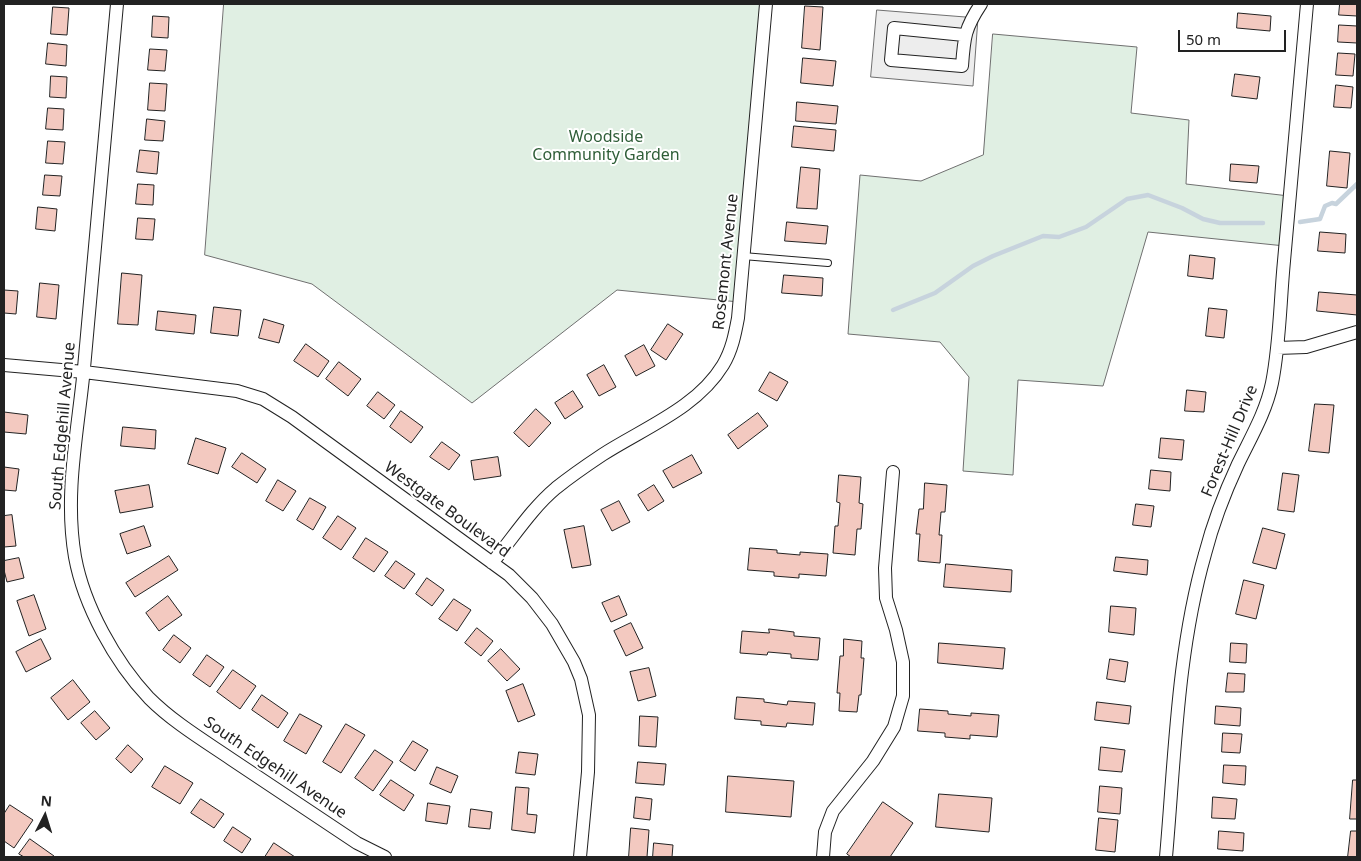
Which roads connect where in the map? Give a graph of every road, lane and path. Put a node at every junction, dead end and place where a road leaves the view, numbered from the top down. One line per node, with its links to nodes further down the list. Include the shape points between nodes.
1 (117, 4): 11 (street, South Edgehill Avenue)
2 (766, 4): 6 (street, Rosemont Avenue)
3 (981, 4): 5 (street)
4 (1307, 4): 9 (street, Forest-Hill Drive)
5 (964, 35): 5 (street, via 962,66 891,60 894,28)
6 (743, 256): 7 (lane); 13 (street, Rosemont Avenue, via 735,334 724,364 716,375 681,408 602,455 556,488 528,516)
7 (828, 263)
8 (1357, 332): 9 (street, via 1306,347)
9 (1277, 348): 17 (street, Forest-Hill Drive, via 1268,400 1216,518 1190,614)
10 (4, 365): 11 (street, Westgate Boulevard)
11 (84, 372): 13 (street, Westgate Boulevard, via 237,391 263,399); 14 (street, South Edgehill Avenue, via 70,502 75,557 87,599 121,662 150,698 188,729 357,843)
12 (893, 472): 16 (street, via 885,568 886,598 903,662 902,696 890,734 833,811)
13 (492, 563): 15 (street, Westgate Boulevard, via 509,575 540,608 564,642 581,679 590,715 590,744)
14 (385, 857)
15 (580, 857)
16 (823, 857)
17 (1166, 857)

